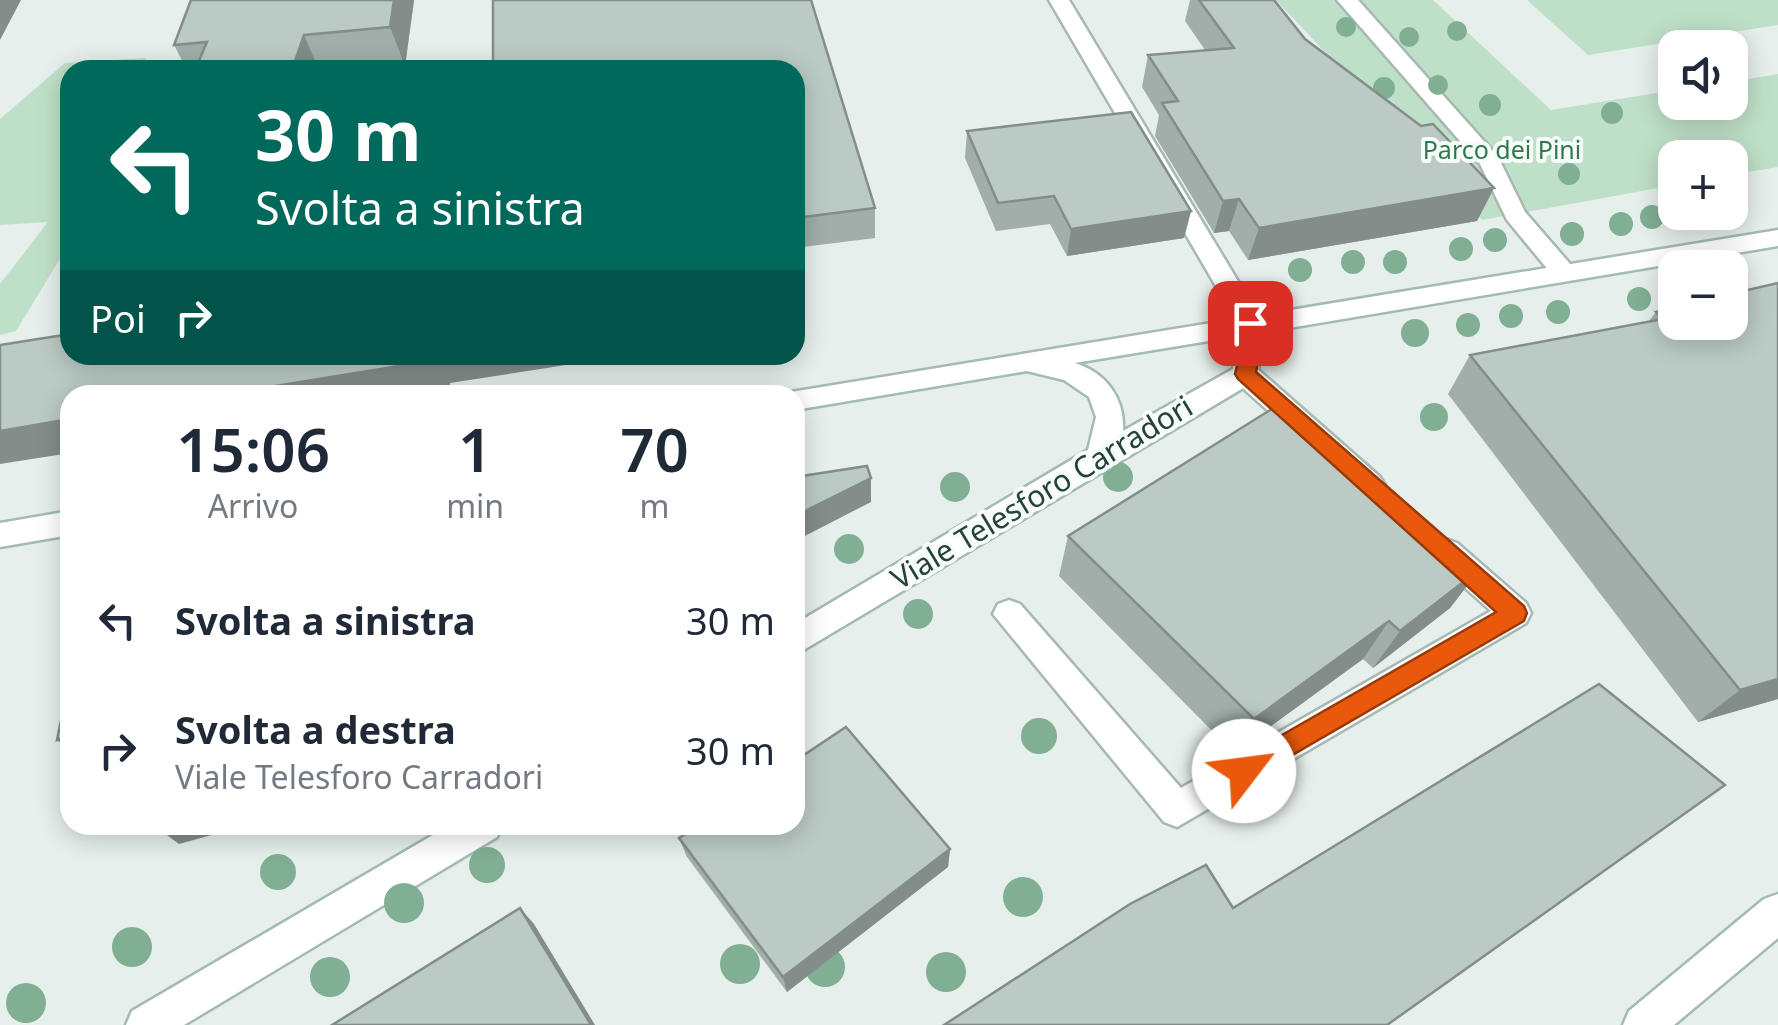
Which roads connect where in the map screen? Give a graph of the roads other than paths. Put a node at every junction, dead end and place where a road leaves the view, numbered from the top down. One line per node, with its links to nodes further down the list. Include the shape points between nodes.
1 (1059, 0): 5 (main road)
2 (1347, 0): 4 (main road, via 1490,162 1515,214)
3 (1778, 238): 4 (main road)
4 (1564, 272): 5 (main road)
5 (1250, 323): 6 (main road); 7 (main road)
6 (1007, 364): 8 (main road); 9 (main road, via 1043,364 1106,398 1111,433)
7 (1245, 374): 9 (main road, Viale Telesforo Carradori); 10 (main road)
8 (805, 398)
9 (1102, 453): 15 (main road, Viale Telesforo Carradori)
10 (1387, 500)
11 (60, 525): 13 (main road)
12 (1416, 525): 14 (main road, via 1515,613 1177,810)
13 (0, 535)
14 (1009, 614)
15 (805, 635)
16 (467, 835): 18 (main road)
17 (1778, 913): 19 (main road)
18 (146, 1025)
19 (1643, 1025)

